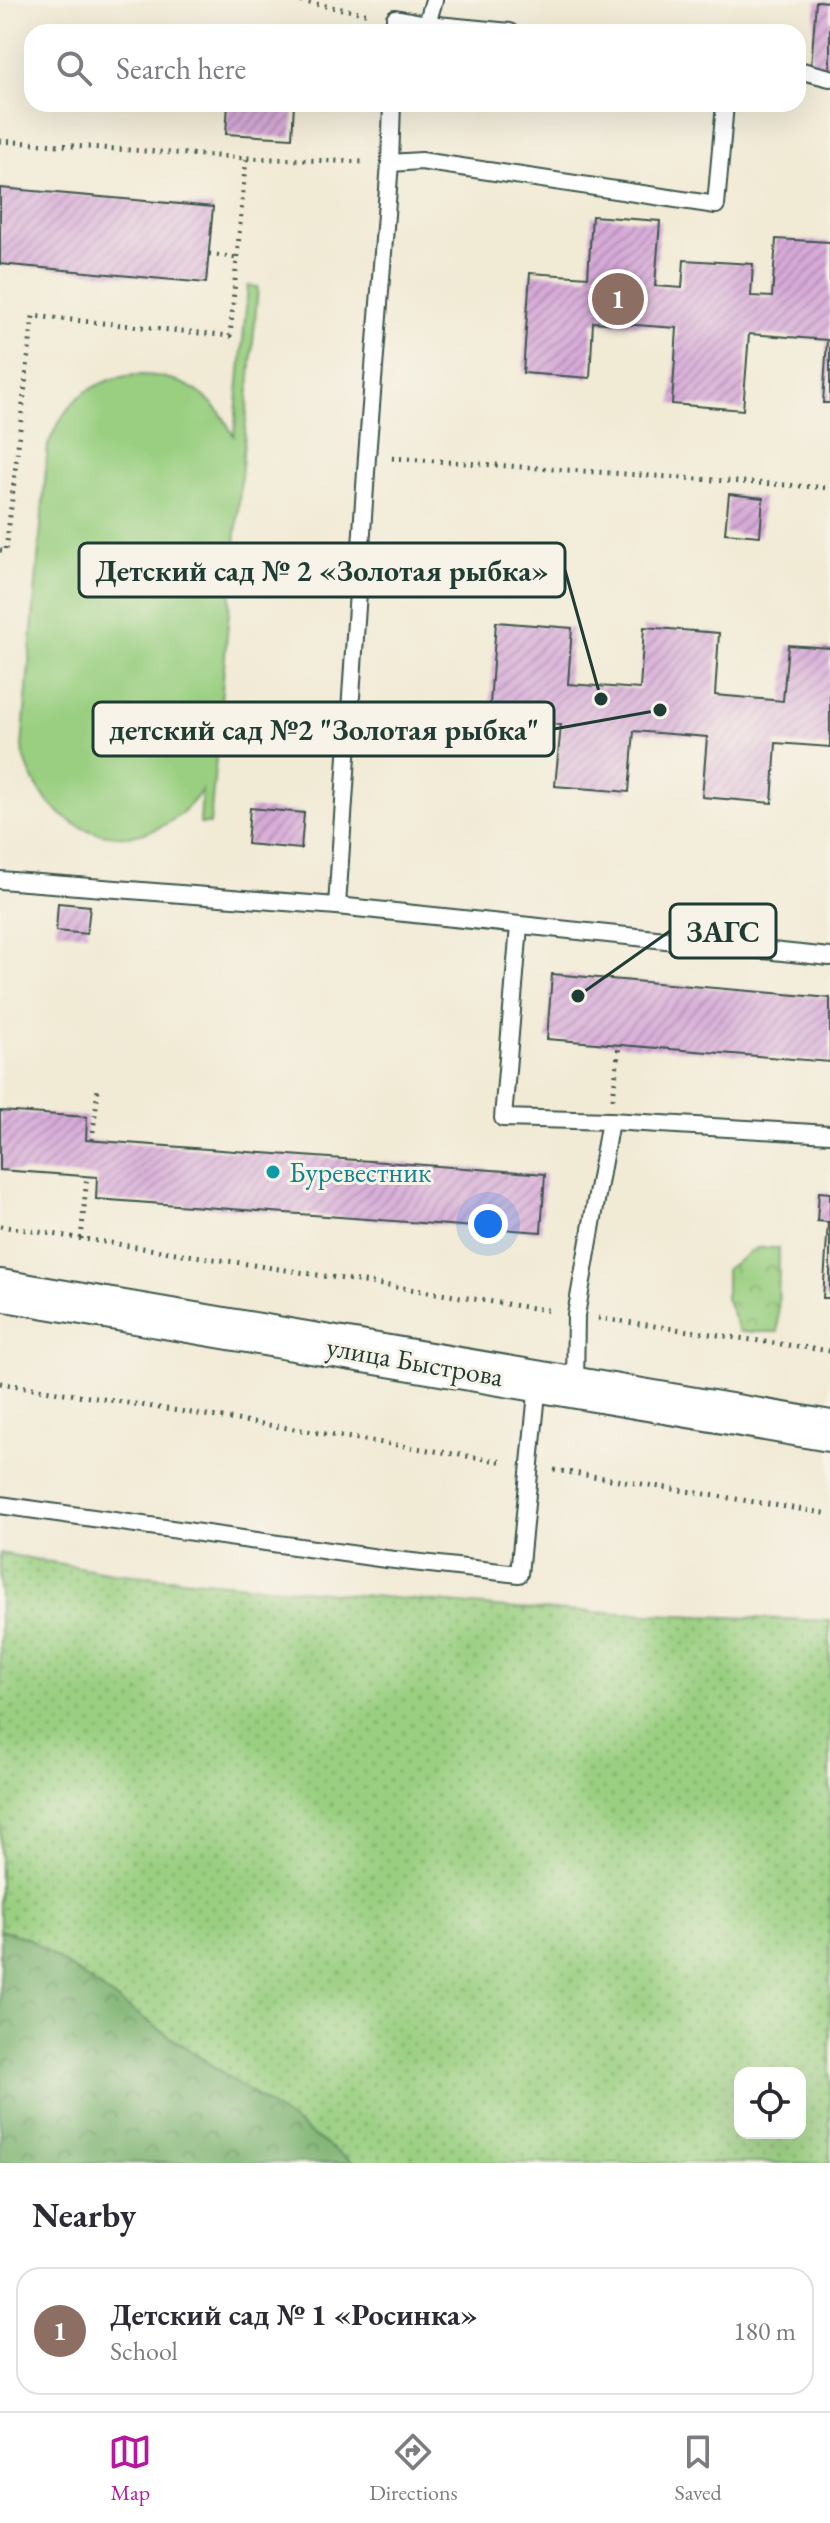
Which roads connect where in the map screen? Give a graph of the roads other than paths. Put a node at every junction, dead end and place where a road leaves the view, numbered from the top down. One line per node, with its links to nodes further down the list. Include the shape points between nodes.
1 (434, 0): 2 (lane)
2 (427, 24)
3 (806, 72): 4 (lane)
4 (830, 78)
5 (392, 112): 7 (lane)
6 (724, 112): 7 (lane, via 716,205 421,161)
7 (390, 163): 9 (lane)
8 (0, 880): 9 (lane)
9 (337, 906): 10 (lane)
10 (519, 926): 11 (lane); 12 (lane, via 503,1118)
11 (830, 957)
12 (610, 1121): 13 (lane); 15 (lane, via 576,1315)
13 (830, 1134)
14 (0, 1290): 15 (street, улица Быстрова)
15 (556, 1384): 16 (street, улица Быстрова); 17 (lane, via 530,1466 519,1574)
16 (830, 1431)
17 (0, 1505)

